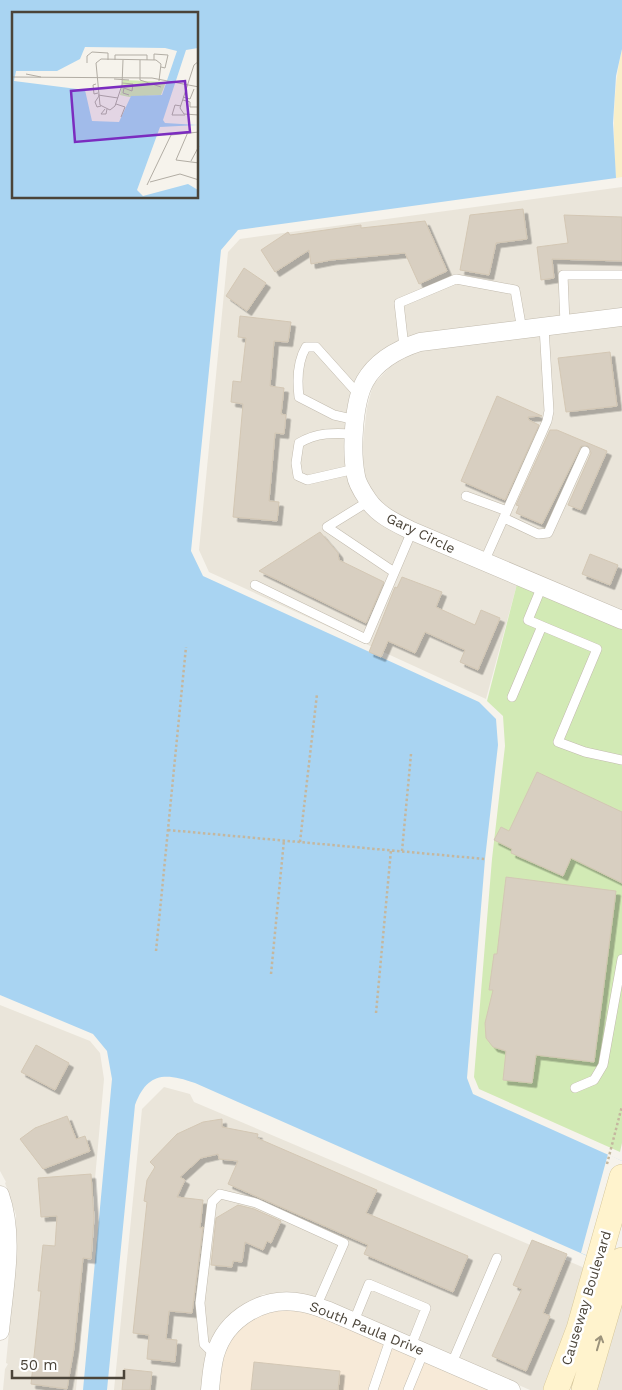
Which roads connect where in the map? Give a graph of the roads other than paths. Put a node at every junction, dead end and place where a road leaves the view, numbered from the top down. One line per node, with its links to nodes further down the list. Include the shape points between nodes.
1 (622, 275): 3 (lane, via 563,276)
2 (622, 317): 3 (street, Gary Circle)
3 (565, 324): 4 (street, Gary Circle)
4 (544, 327): 5 (street, Gary Circle); 13 (lane, via 547,421)
5 (522, 330): 6 (street, Gary Circle, via 420,342); 6 (lane, via 515,290 456,279 399,303)
6 (404, 347): 7 (street, Gary Circle, via 378,365 365,381)
7 (361, 397): 8 (street, Gary Circle); 8 (lane, via 316,347 306,347 300,357 299,397)
8 (356, 427): 10 (street, Gary Circle); 10 (lane, via 310,436 299,443 296,463 298,476 307,480)
9 (585, 451): 13 (lane, via 548,533 538,534)
10 (355, 469): 12 (street, Gary Circle)
11 (466, 496): 13 (lane)
12 (368, 501): 14 (street, Gary Circle); 16 (lane, via 327,527)
13 (505, 515): 15 (lane)
14 (412, 531): 15 (street, Gary Circle); 16 (lane)
15 (484, 562): 18 (street, Gary Circle)
16 (394, 572): 17 (lane, via 366,639)
17 (255, 585)
18 (542, 586): 19 (street, Gary Circle); 20 (lane, via 528,620)
19 (622, 620)
20 (542, 626): 21 (lane); 22 (lane, via 597,649 558,742)
21 (512, 697)
22 (622, 760)
23 (622, 959): 24 (lane, via 603,1065 594,1080)
24 (575, 1088)
25 (622, 1177): 28 (street, Causeway Boulevard)
26 (0, 1195): 31 (street, via 7,1215 7,1258)
27 (497, 1258): 35 (lane)
28 (612, 1267): 40 (street, Causeway Boulevard, via 579,1329); 41 (street, Causeway Boulevard, one-way to 28)
29 (316, 1307): 30 (street, South Paula Drive); 34 (street, South Paula Drive, via 277,1301 254,1308 234,1322); 34 (lane, via 344,1242 256,1203 220,1194 212,1202 200,1303 204,1344)
30 (354, 1322): 32 (street, South Paula Drive); 33 (lane, via 369,1284 426,1308)
31 (0, 1331)
32 (391, 1337): 33 (street, South Paula Drive); 37 (lane)
33 (417, 1349): 35 (street, South Paula Drive); 38 (lane)
34 (214, 1355): 36 (street, South Paula Drive)
35 (452, 1363): 39 (street, South Paula Drive)
36 (210, 1390)
37 (373, 1390)
38 (408, 1390)
39 (511, 1390)
40 (556, 1390)
41 (584, 1390)

